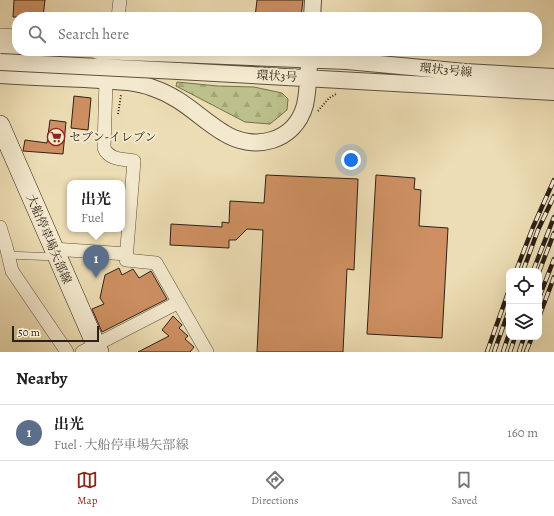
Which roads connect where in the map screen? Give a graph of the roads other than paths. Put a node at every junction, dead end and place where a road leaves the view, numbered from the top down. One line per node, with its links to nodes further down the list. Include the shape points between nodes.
1 (120, 0): 3 (street)
2 (313, 0): 4 (street)
3 (119, 12)
4 (312, 12)
5 (0, 35): 6 (street)
6 (12, 36)
7 (0, 47): 8 (street)
8 (12, 48)
9 (309, 56): 14 (street)
10 (318, 56): 13 (street, 環状3号線, via 465,72)
11 (0, 62): 14 (street, 環状3号, bridge)
12 (0, 75): 15 (street)
13 (554, 77)
14 (309, 78): 15 (street, via 304,106 294,125 276,139 257,143 237,140 224,133 192,108 167,93 152,87); 16 (street, 環状3号)
15 (106, 80): 23 (street, via 106,154 134,161)
16 (376, 81): 17 (street, 環状3号線)
17 (554, 92)
18 (0, 125): 19 (main road, 大船停車場矢部線)
19 (4, 143): 22 (main road, 大船停車場矢部線)
20 (0, 228): 21 (street)
21 (4, 249): 22 (lane); 26 (street, via 12,272)
22 (55, 253): 23 (street); 25 (main road, 大船停車場矢部線)
23 (127, 254): 24 (street, via 126,260 156,263)
24 (177, 302): 25 (street); 27 (street)
25 (92, 350)
26 (67, 352)
27 (207, 352)

